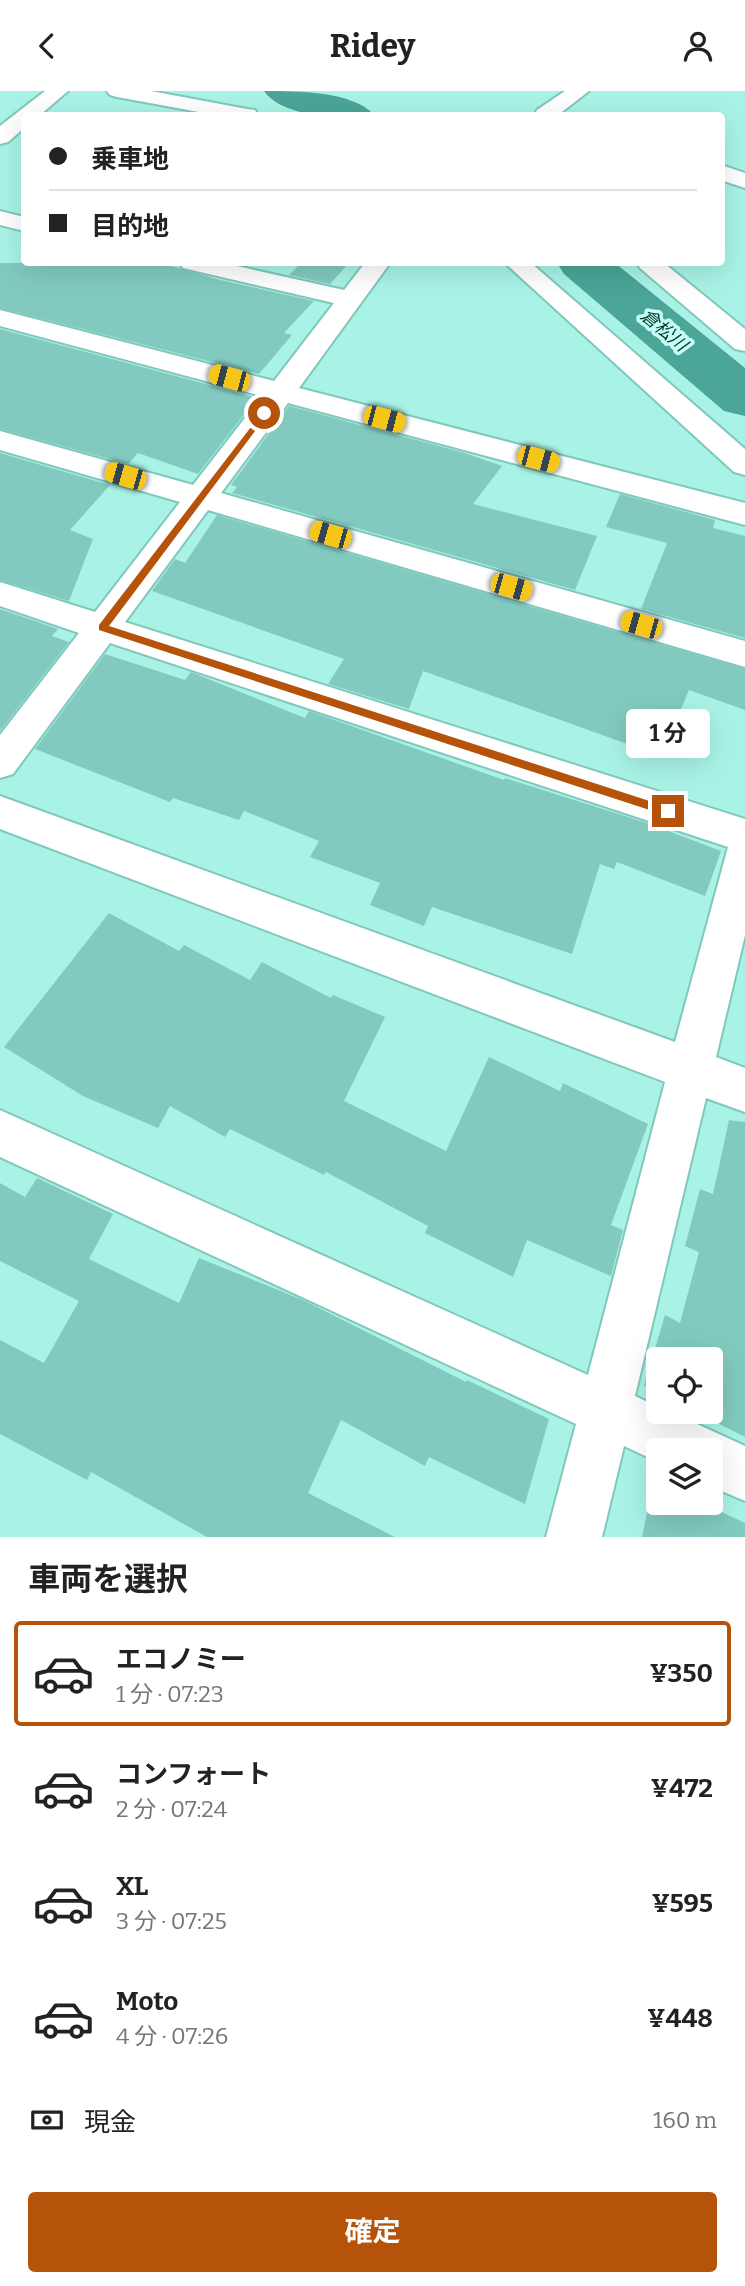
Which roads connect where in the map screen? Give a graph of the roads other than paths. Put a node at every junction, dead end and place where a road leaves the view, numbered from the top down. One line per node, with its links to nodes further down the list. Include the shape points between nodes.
1 (58, 91): 5 (street)
2 (117, 91): 6 (street)
3 (184, 91): 7 (street)
4 (579, 91): 8 (street)
5 (32, 112)
6 (232, 112)
7 (240, 112)
8 (558, 112)
9 (21, 121): 10 (street)
10 (0, 138): 11 (street)
11 (21, 142)
12 (725, 174): 13 (street)
13 (745, 181)
14 (0, 218): 15 (street)
15 (21, 223)
16 (204, 266): 20 (street)
17 (376, 266): 20 (street)
18 (520, 266): 25 (street)
19 (653, 266): 22 (street)
20 (350, 299): 23 (street)
21 (0, 318): 23 (street)
22 (745, 343)
23 (281, 391): 26 (street); 27 (street)
24 (0, 440): 26 (street)
25 (745, 464)
26 (200, 498): 29 (street); 30 (street)
27 (745, 514)
28 (0, 594): 29 (street)
29 (103, 628): 31 (street); 33 (street)
30 (745, 655)
31 (0, 763)
32 (0, 812): 35 (street)
33 (745, 837)
34 (745, 852): 35 (street)
35 (690, 1070): 36 (street); 38 (street)
36 (745, 1090)
37 (0, 1133): 38 (street)
38 (606, 1409): 39 (street); 42 (street)
39 (667, 1438)
40 (723, 1464): 41 (street)
41 (745, 1474)
42 (574, 1537)

